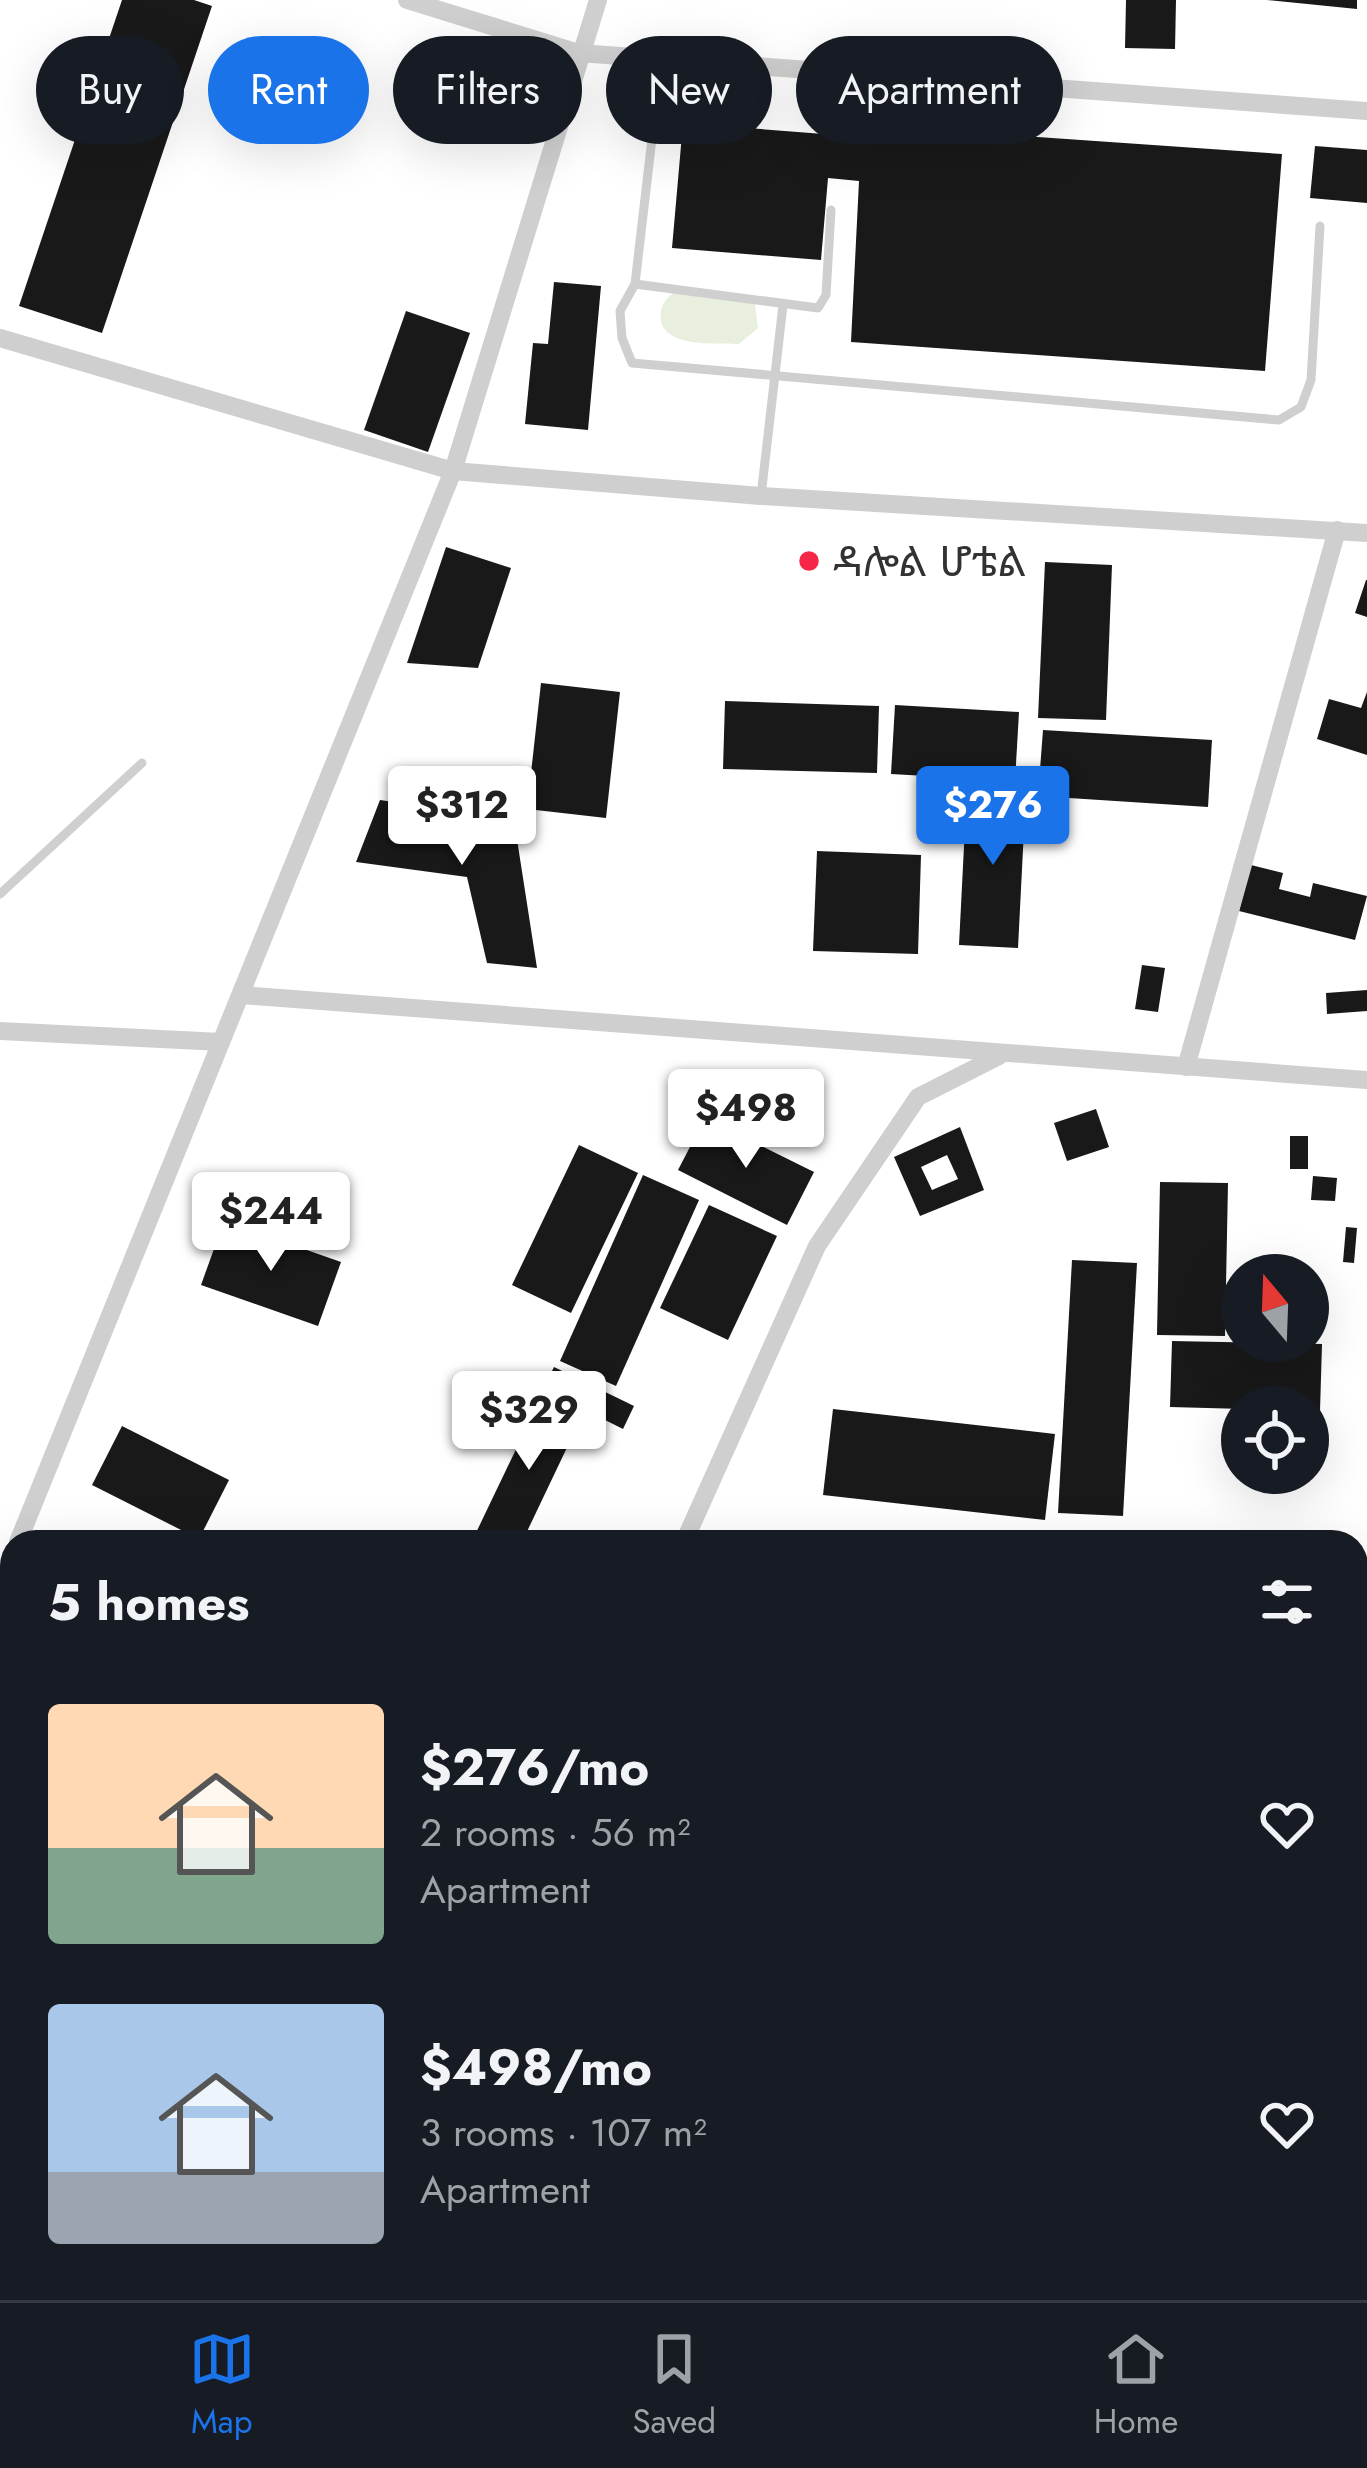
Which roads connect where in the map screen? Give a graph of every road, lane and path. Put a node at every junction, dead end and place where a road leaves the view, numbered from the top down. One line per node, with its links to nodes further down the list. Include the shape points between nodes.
1 (407, 0): 3 (street)
2 (598, 0): 4 (street)
3 (526, 36)
4 (582, 44)
5 (582, 52): 6 (street)
6 (1367, 112)
7 (551, 144): 15 (street)
8 (651, 144): 11 (lane)
9 (831, 210): 12 (lane, via 824,303)
10 (1320, 226): 14 (lane, via 1311,380 1300,407 1280,420)
11 (635, 284): 12 (lane); 14 (lane, via 620,311 632,363)
12 (783, 305): 14 (lane)
13 (0, 338): 15 (street)
14 (771, 378): 16 (lane)
15 (453, 472): 16 (street); 21 (street)
16 (761, 496): 17 (street)
17 (1337, 530): 18 (street); 25 (street)
18 (1367, 533)
19 (142, 764): 20 (lane)
20 (0, 893)
21 (241, 995): 23 (street); 24 (street)
22 (0, 1031): 23 (street)
23 (221, 1042): 27 (street)
24 (1004, 1054): 25 (street); 28 (street, via 918,1097 817,1246)
25 (1186, 1067): 26 (street)
26 (1367, 1080)
27 (23, 1530)
28 (689, 1530)

